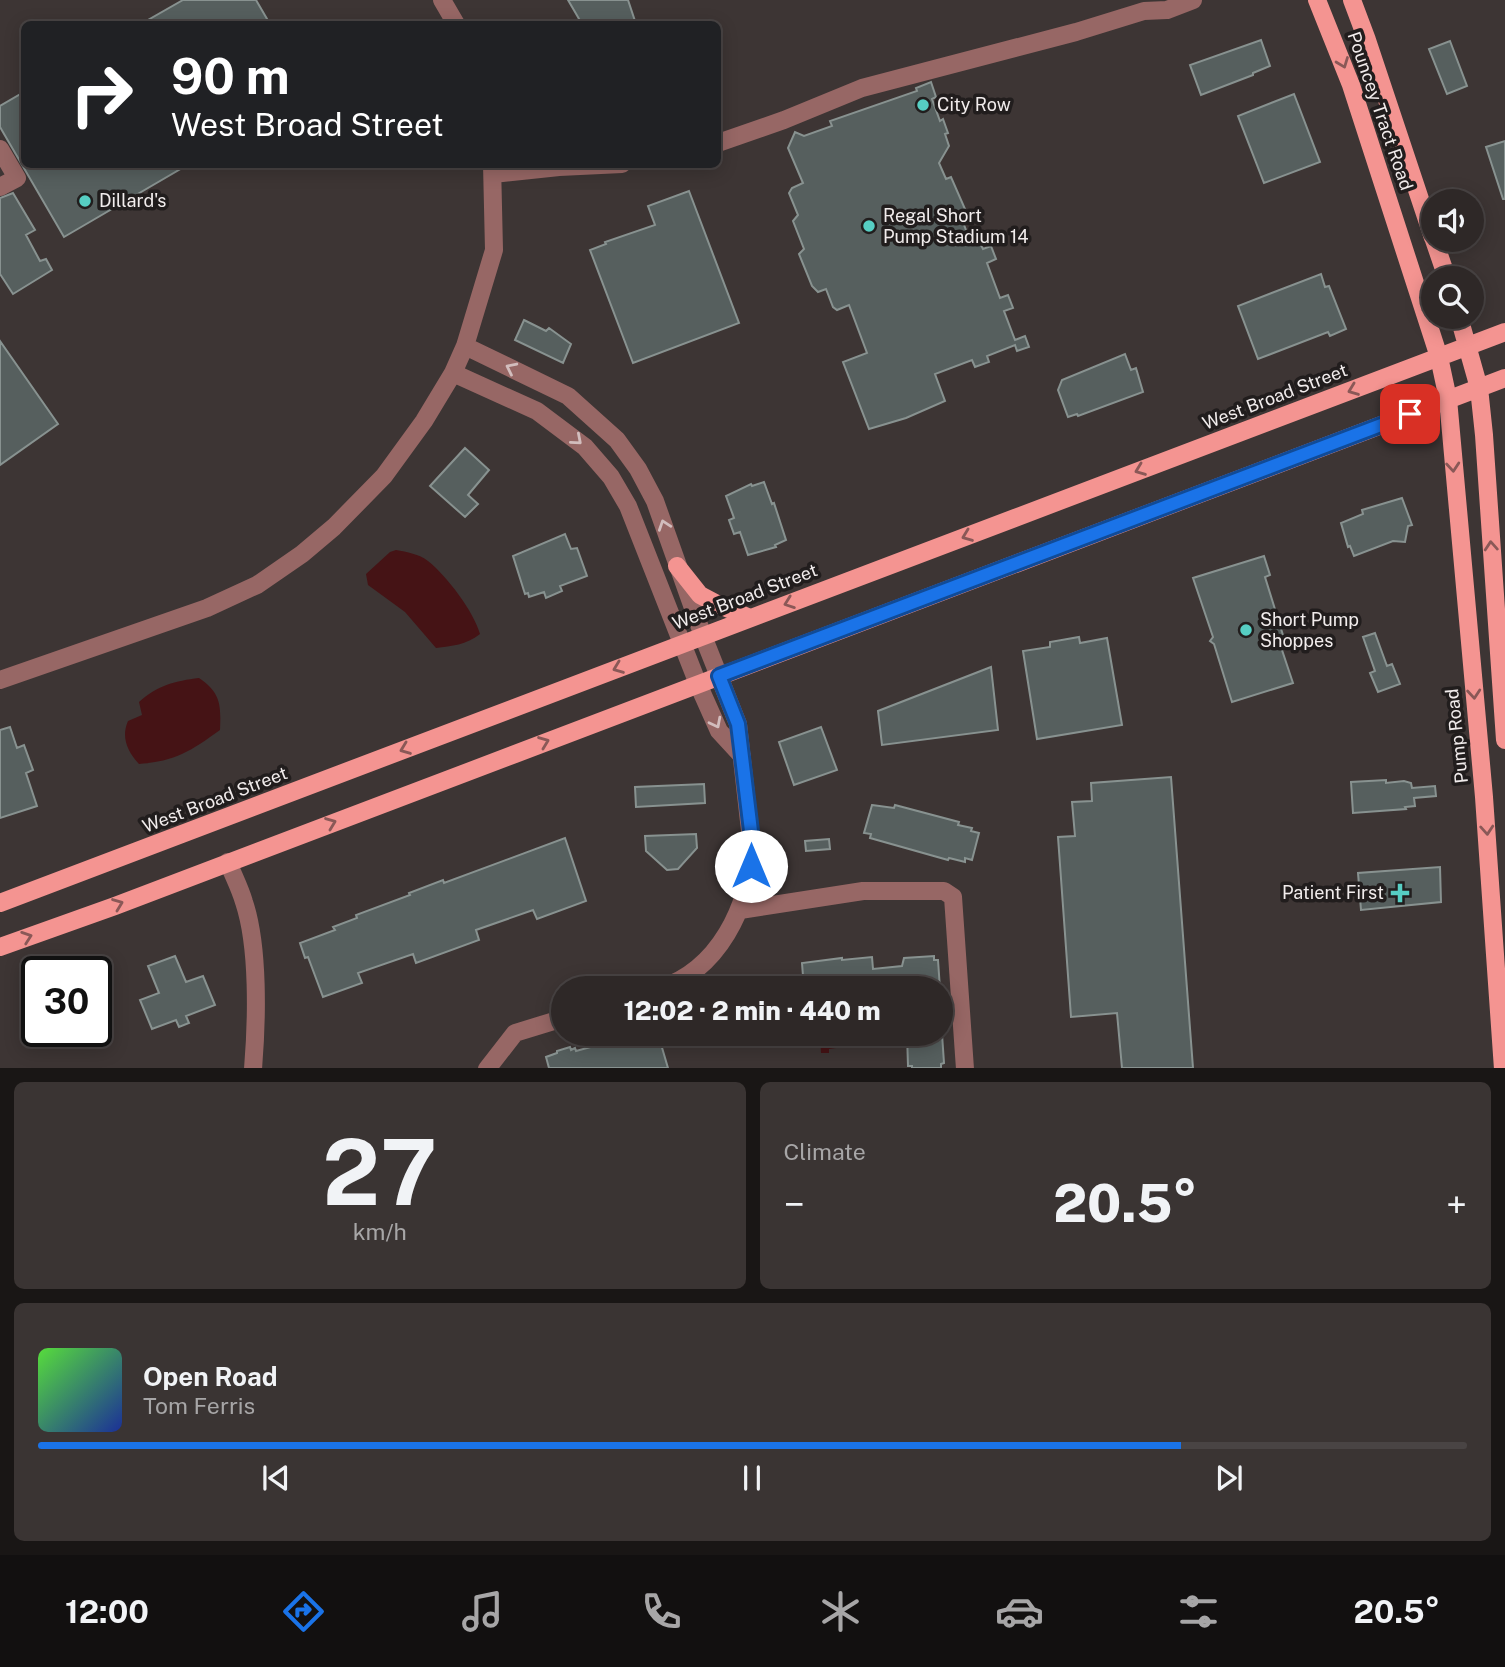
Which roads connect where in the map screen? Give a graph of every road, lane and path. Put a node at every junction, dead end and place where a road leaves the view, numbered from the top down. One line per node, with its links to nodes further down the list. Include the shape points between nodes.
1 (442, 0): 6 (street)
2 (1193, 0): 5 (street, via 1167,10)
3 (1317, 0): 17 (main road, Pouncey Tract Road, one-way to 17, via 1351,85)
4 (1352, 0): 12 (main road, Pouncey Tract Road)
5 (1150, 5): 7 (street, via 1076,32 862,88)
6 (454, 21)
7 (721, 142)
8 (0, 149): 11 (street, via 17,178)
9 (526, 168): 10 (street)
10 (493, 169): 15 (street, via 494,250)
11 (0, 187)
12 (1421, 200)
13 (1464, 329): 16 (main road)
14 (1505, 332): 16 (main road, West Broad Street)
15 (465, 346): 18 (street); 22 (street, one-way to 15, via 655,501 617,440 568,396)
16 (1469, 346): 17 (main road, West Broad Street); 20 (main road)
17 (1439, 357): 21 (main road, Pouncey Tract Road); 24 (main road, West Broad Street, one-way to 24)
18 (453, 373): 26 (street, one-way to 26, via 537,411 600,463 628,506); 28 (street, via 384,476 334,527 283,568 226,601)
19 (1505, 378): 20 (main road)
20 (1479, 388): 21 (main road); 23 (main road, one-way to 20)
21 (1448, 399): 27 (main road); 41 (main road, Pump Road, one-way to 41)
22 (677, 566): 24 (main road, via 700,595); 25 (street)
23 (1499, 579): 30 (main road)
24 (750, 618): 25 (main road, West Broad Street)
25 (703, 636): 26 (main road, West Broad Street); 27 (street)
26 (681, 644): 29 (street); 33 (main road, West Broad Street, one-way to 33)
27 (719, 676): 29 (main road); 31 (street, via 738,724)
28 (0, 680)
29 (698, 684): 31 (street, one-way to 31, via 719,732); 32 (main road, one-way to 29)
30 (1505, 740)
31 (742, 756): 34 (street, via 752,848)
32 (228, 862): 35 (main road, one-way to 32); 38 (street, via 250,930 256,1027)
33 (0, 903)
34 (740, 910): 36 (street, via 712,957 682,966); 40 (street, via 863,891 944,891 953,897)
35 (0, 947)
36 (676, 976)
37 (551, 1022): 39 (street, via 515,1033)
38 (253, 1068)
39 (488, 1068)
40 (965, 1068)
41 (1503, 1068)

